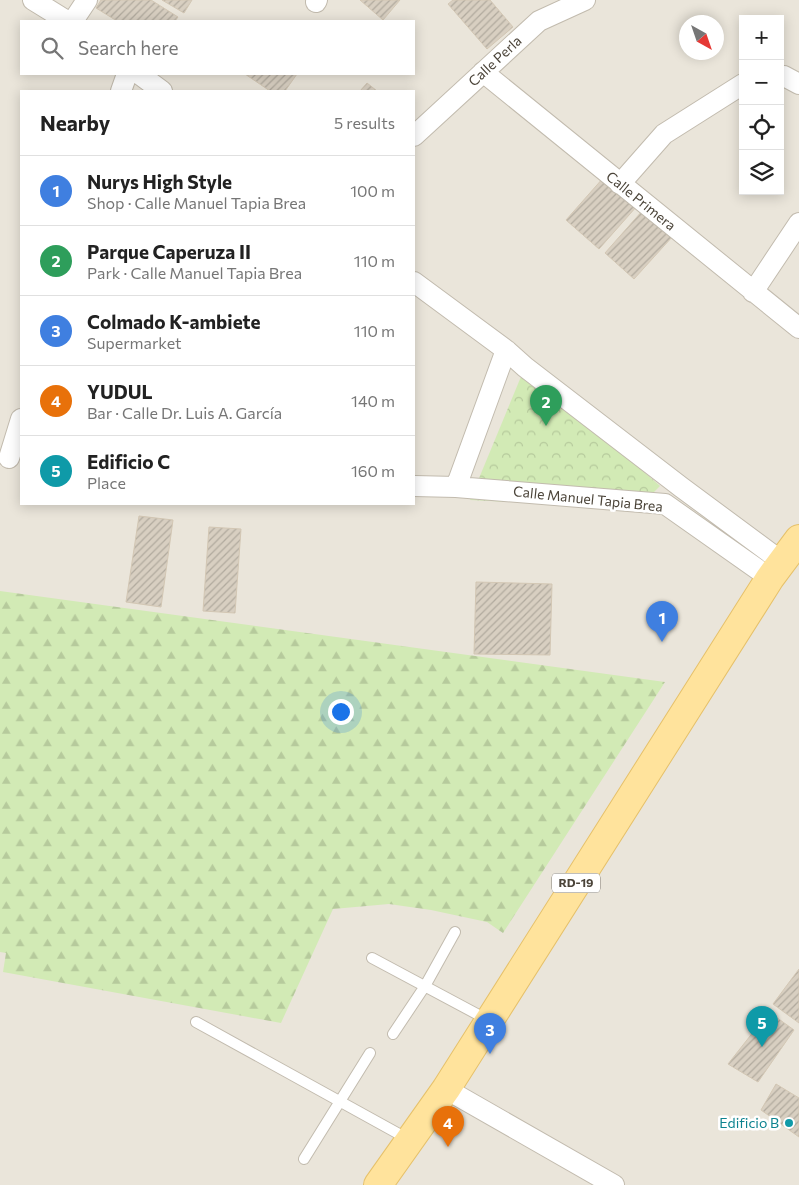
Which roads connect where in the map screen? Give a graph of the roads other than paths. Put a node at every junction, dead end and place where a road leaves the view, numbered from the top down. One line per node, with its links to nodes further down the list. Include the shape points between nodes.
1 (33, 0): 4 (street)
2 (86, 0): 5 (street)
3 (585, 0): 6 (street, Calle Perla, via 539,21)
4 (65, 20)
5 (74, 20)
6 (483, 72): 14 (street, Calle Perla); 15 (street, Calle Primera)
7 (127, 75): 12 (street)
8 (140, 75): 13 (street)
9 (784, 76): 10 (street)
10 (799, 84)
11 (739, 87): 15 (street, via 664,134)
12 (121, 90)
13 (161, 90)
14 (415, 135)
15 (620, 184): 18 (street, Calle Primera)
16 (799, 223): 18 (street)
17 (415, 283): 20 (street)
18 (753, 292): 19 (street, Calle Primera)
19 (799, 328)
20 (506, 350): 24 (street); 25 (street)
21 (20, 423): 22 (street)
22 (10, 458)
23 (415, 486): 24 (street, Calle Manuel Tapia Brea)
24 (456, 487): 26 (street, Calle Manuel Tapia Brea)
25 (681, 487): 26 (street); 28 (street)
26 (665, 504): 28 (street, Calle Manuel Tapia Brea)
27 (799, 539): 28 (main road, RD-19)
28 (776, 570): 32 (main road, RD-19)
29 (455, 932): 31 (lane)
30 (372, 958): 31 (lane)
31 (425, 986): 32 (lane); 34 (lane)
32 (489, 1020): 36 (main road, RD-19)
33 (196, 1022): 37 (lane)
34 (393, 1034)
35 (370, 1053): 37 (lane)
36 (446, 1089): 38 (main road, RD-19); 41 (street)
37 (341, 1102): 38 (lane); 39 (lane)
38 (409, 1140): 40 (main road, RD-19)
39 (304, 1159)
40 (378, 1185)
41 (614, 1185)

